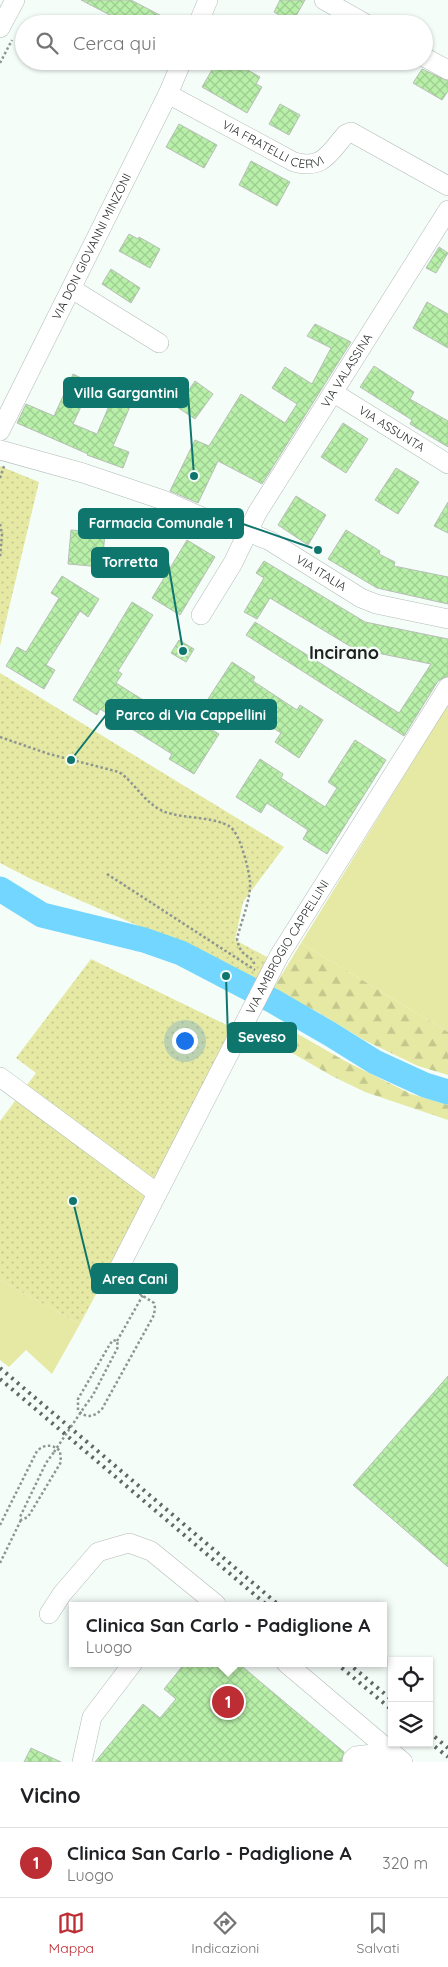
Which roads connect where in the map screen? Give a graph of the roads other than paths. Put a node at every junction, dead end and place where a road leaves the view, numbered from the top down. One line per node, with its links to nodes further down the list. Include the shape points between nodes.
1 (15, 0): 6 (street)
2 (208, 0): 4 (street)
3 (324, 0): 5 (street)
4 (202, 15)
5 (350, 15)
6 (0, 28)
7 (433, 61): 9 (street)
8 (178, 70): 10 (street, VIA DON GIOVANNI MINZONI)
9 (448, 70)
10 (168, 94): 11 (street, VIA FRATELLI CERVI, via 290,160 310,165 322,161 351,132); 13 (street, VIA DON GIOVANNI MINZONI)
11 (448, 186)
12 (448, 210): 15 (street, VIA VALASSINA)
13 (72, 289): 14 (street); 16 (street, VIA DON GIOVANNI MINZONI)
14 (159, 343)
15 (334, 393): 18 (street, VIA ASSUNTA); 19 (street, VIA VALASSINA)
16 (0, 431)
17 (0, 450): 19 (street, VIA ITALIA, via 83,473 163,500 227,528)
18 (448, 464)
19 (248, 532): 20 (street, VIA VALASSINA); 21 (street, VIA ITALIA, via 270,541 361,598)
20 (201, 615)
21 (448, 619)
22 (448, 687): 24 (street, VIA AMBROGIO CAPPELLINI, via 279,956 260,978 252,1009)
23 (0, 1077): 24 (street)
24 (157, 1193): 25 (street, VIA AMBROGIO CAPPELLINI)
25 (118, 1270)
26 (210, 1602): 27 (street, via 151,1551 129,1543 98,1552)
27 (49, 1614)
28 (131, 1667): 32 (street, via 92,1717)
29 (291, 1667): 30 (street)
30 (354, 1722): 31 (street); 31 (street, via 354,1758)
31 (396, 1757)
32 (82, 1762)

